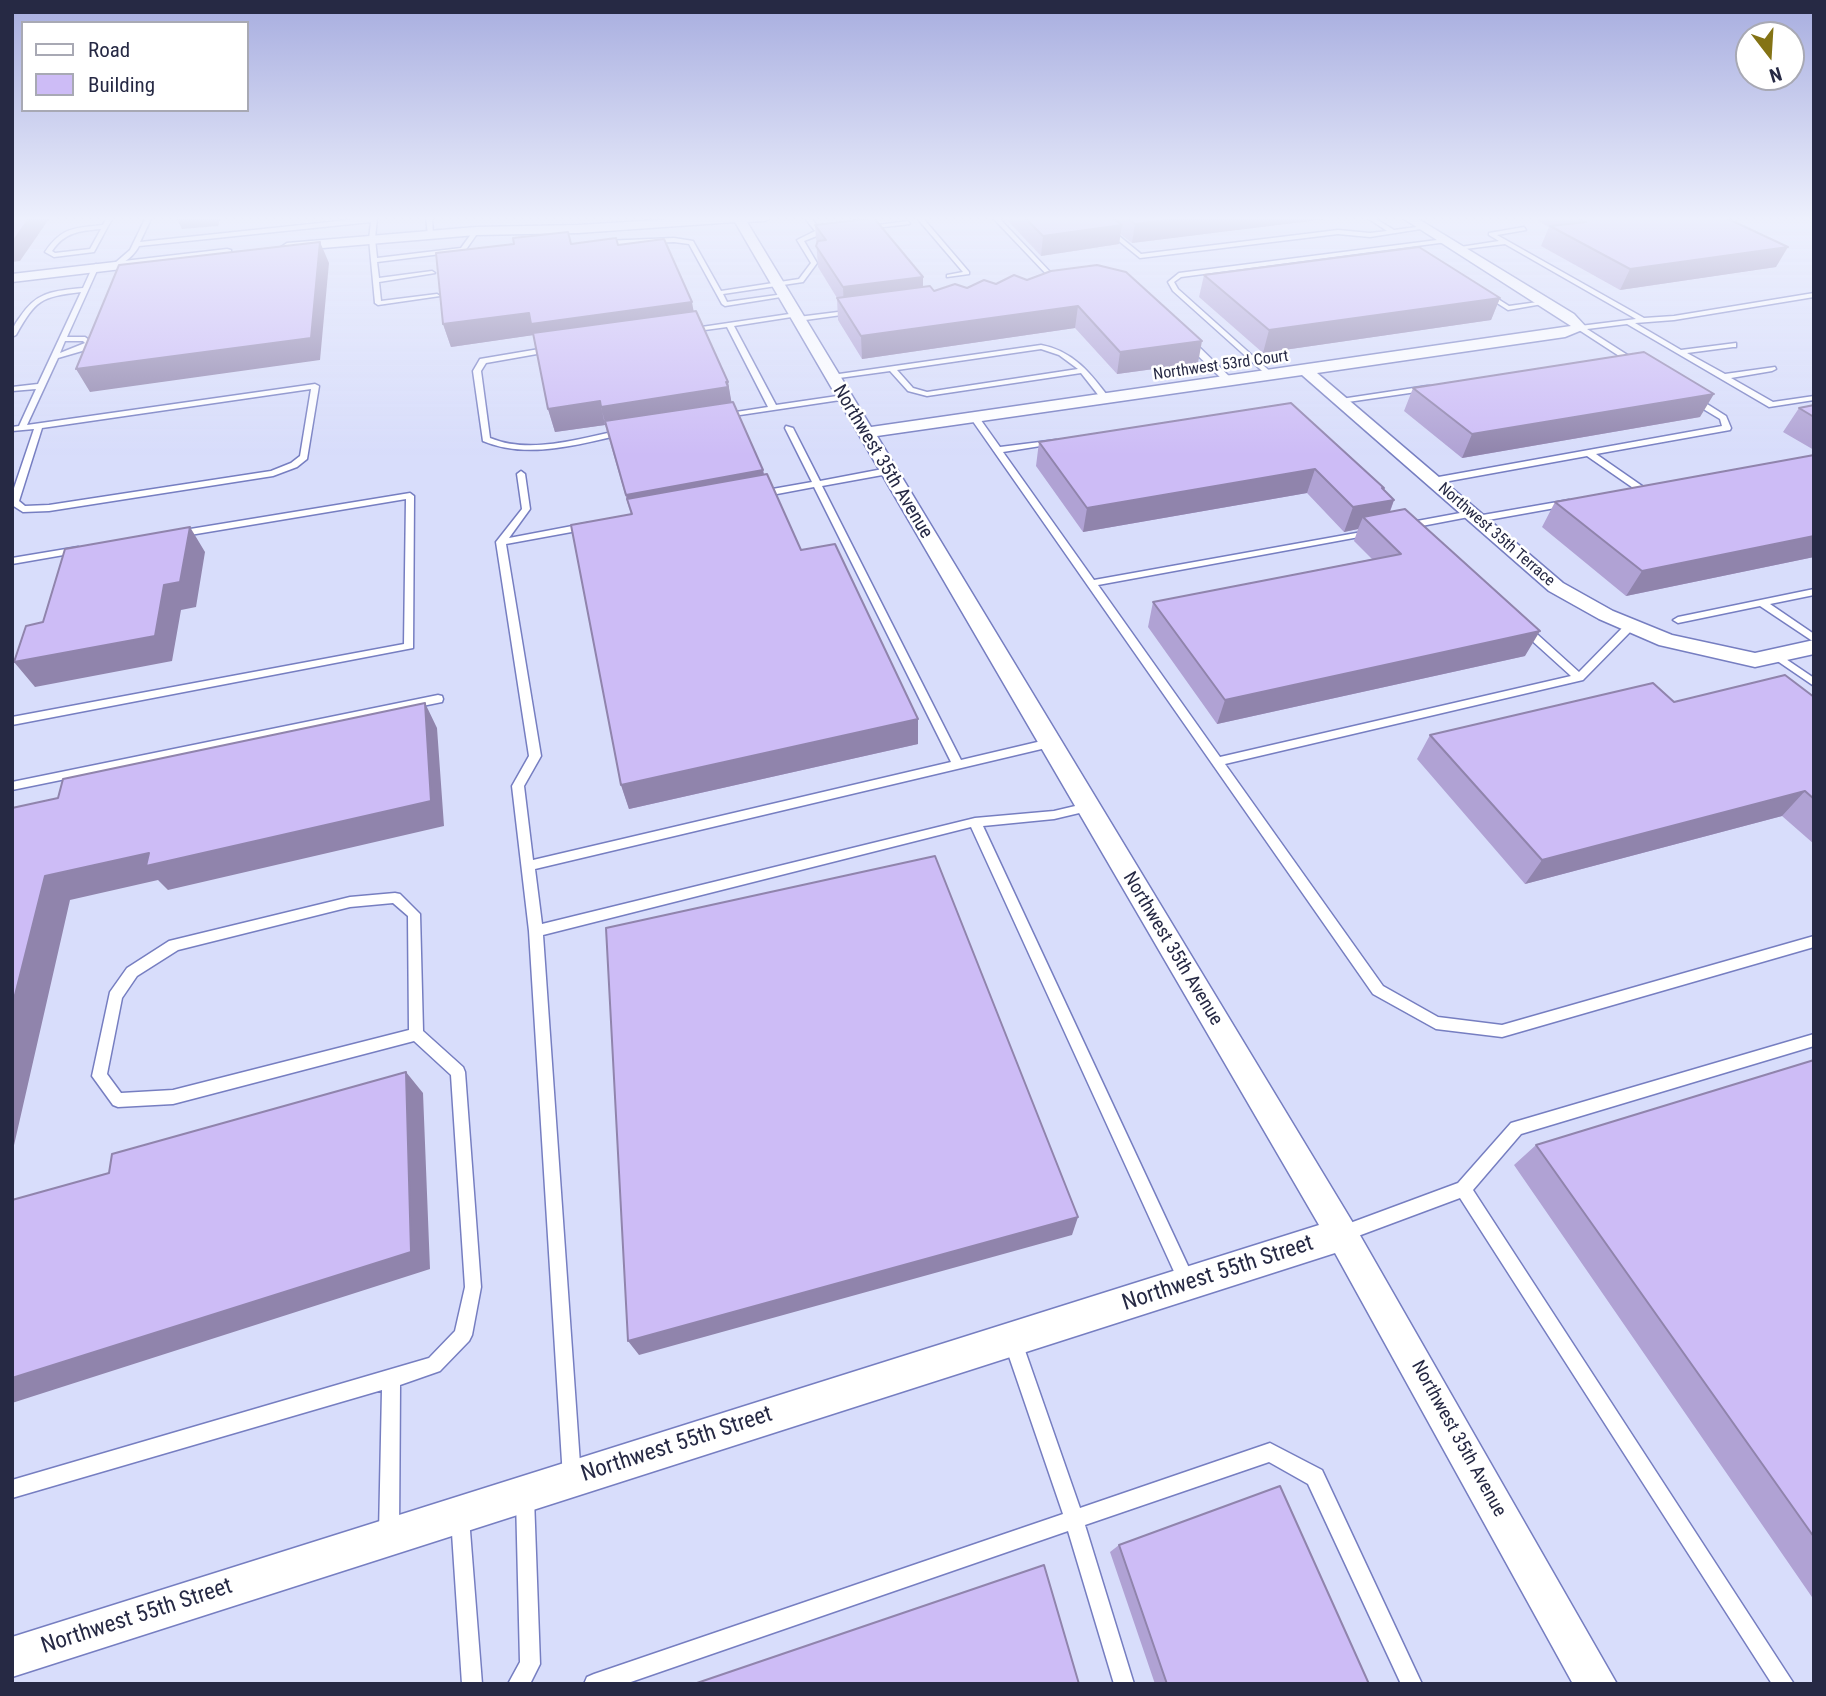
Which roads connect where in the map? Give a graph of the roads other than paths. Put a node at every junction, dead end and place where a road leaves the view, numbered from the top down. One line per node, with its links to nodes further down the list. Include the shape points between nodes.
1 (50, 296): 22 (lane, via 30,303)
2 (82, 296): 24 (lane)
3 (377, 296): 4 (lane, via 378,303)
4 (437, 296)
5 (721, 296): 15 (lane, via 725,304)
6 (739, 296): 15 (lane)
7 (784, 296): 15 (street, Northwest 35th Avenue)
8 (793, 296): 15 (lane)
9 (1182, 296): 36 (lane)
10 (1489, 296): 14 (lane, via 1508,308)
11 (1534, 296): 14 (street)
12 (1601, 296): 17 (lane)
13 (1807, 296): 17 (lane)
14 (1545, 303): 20 (street)
15 (789, 304): 16 (lane); 19 (lane); 40 (street, Northwest 35th Avenue)
16 (864, 310)
17 (1643, 320): 18 (lane)
18 (1628, 322): 20 (lane); 27 (lane)
19 (730, 325): 21 (lane); 47 (lane)
20 (1580, 328): 29 (lane); 34 (street, Northwest 53rd Court)
21 (677, 332)
22 (12, 335)
23 (1183, 336): 38 (lane)
24 (62, 339): 28 (lane); 28 (lane, via 89,343)
25 (1733, 345): 27 (lane)
26 (557, 348): 53 (lane, via 483,361 477,370 485,439 498,447 518,449)
27 (1680, 352): 37 (lane)
28 (54, 357): 39 (lane)
29 (1628, 358): 30 (lane); 35 (lane)
30 (1614, 360)
31 (892, 368): 33 (lane, via 1041,347 1067,354); 33 (lane, via 915,394); 40 (lane)
32 (1772, 369): 37 (lane)
33 (1082, 371): 45 (lane)
34 (1306, 371): 36 (street, Northwest 53rd Court); 46 (street, Northwest 35th Terrace)
35 (1649, 371)
36 (1270, 376): 38 (street, Northwest 53rd Court)
37 (1723, 377): 44 (lane, via 1772,405)
38 (1230, 382): 45 (street, Northwest 53rd Court)
39 (41, 386): 42 (lane); 51 (lane)
40 (838, 387): 47 (lane); 54 (street, Northwest 35th Avenue)
41 (1436, 387): 46 (lane)
42 (12, 389)
43 (1681, 391): 57 (lane, via 1723,418 1727,428)
44 (1814, 398)
45 (1106, 399): 49 (street, Northwest 53rd Court)
46 (1341, 401): 60 (street, Northwest 35th Terrace)
47 (773, 408): 48 (lane)
48 (719, 417)
49 (975, 418): 54 (street, Northwest 53rd Court); 56 (lane)
50 (40, 425): 50 (lane, via 301,388 315,386 304,457 294,465 273,473 23,509 14,502); 51 (lane)
51 (17, 428)
52 (789, 428): 61 (lane)
53 (625, 432)
54 (865, 433): 58 (street, Northwest 35th Avenue)
55 (1066, 440): 56 (lane)
56 (998, 450): 78 (lane)
57 (1589, 453): 60 (lane); 63 (lane)
58 (888, 471): 61 (lane); 91 (street, Northwest 35th Avenue)
59 (520, 474): 75 (lane, via 526,509)
60 (1433, 481): 68 (street, Northwest 35th Terrace)
61 (817, 484): 65 (lane); 93 (lane)
62 (1655, 488): 63 (lane)
63 (1642, 490): 64 (lane)
64 (1628, 492)
65 (749, 496)
66 (1573, 502): 68 (lane)
67 (1403, 515): 70 (lane)
68 (1474, 517): 70 (lane); 83 (street, Northwest 35th Terrace, via 1556,587)
69 (597, 524): 75 (lane)
70 (1413, 525): 71 (lane); 73 (lane)
71 (1399, 527)
72 (1386, 530): 78 (lane)
73 (1423, 534)
74 (160, 537): 90 (lane, via 410,496 409,646)
75 (501, 542): 97 (lane, via 535,757 518,786)
76 (95, 548): 77 (lane)
77 (12, 561)
78 (1092, 583): 92 (lane)
79 (1814, 592): 80 (lane)
80 (1762, 603): 82 (lane); 84 (lane)
81 (1510, 615): 87 (lane)
82 (1678, 620)
83 (1631, 625): 86 (street, Northwest 35th Terrace, via 1667,640 1755,660); 87 (lane)
84 (1814, 639)
85 (1814, 648): 86 (street)
86 (1777, 656): 88 (lane)
87 (1579, 678): 92 (lane)
88 (1814, 683)
89 (438, 699): 94 (lane)
90 (12, 721)
91 (1050, 743): 93 (lane); 95 (street, Northwest 35th Avenue)
92 (1218, 762): 99 (lane, via 1378,990 1436,1023 1502,1031)
93 (958, 765): 97 (lane)
94 (12, 786)
95 (1088, 807): 96 (lane); 103 (street, Northwest 35th Avenue)
96 (975, 822): 98 (lane); 104 (lane)
97 (528, 866): 98 (lane)
98 (536, 931): 107 (lane)
99 (1814, 941)
100 (416, 1034): 100 (lane, via 414,914 395,898 350,902 174,945 132,972 115,996 99,1076 118,1100 173,1097); 106 (lane, via 458,1072 473,1287 463,1335 434,1365)
101 (1814, 1040): 102 (lane, via 1516,1128)
102 (1463, 1189): 103 (lane); 120 (lane)
103 (1342, 1234): 104 (street, Northwest 55th Street); 119 (street, Northwest 35th Avenue)
104 (1189, 1283): 105 (street, Northwest 55th Street)
105 (1012, 1339): 107 (street, Northwest 55th Street); 111 (lane)
106 (391, 1379): 108 (lane); 112 (lane)
107 (572, 1479): 109 (street, Northwest 55th Street)
108 (12, 1489)
109 (525, 1493): 110 (street, Northwest 55th Street); 115 (lane, via 530,1664)
110 (460, 1514): 112 (street, Northwest 55th Street); 114 (lane)
111 (1074, 1519): 116 (lane); 117 (lane); 118 (lane, via 1270,1452 1315,1477)
112 (389, 1537): 113 (street, Northwest 55th Street)
113 (12, 1657)
114 (472, 1684)
115 (518, 1684)
116 (594, 1684)
117 (1124, 1684)
118 (1412, 1684)
119 (1596, 1684)
120 (1784, 1684)

